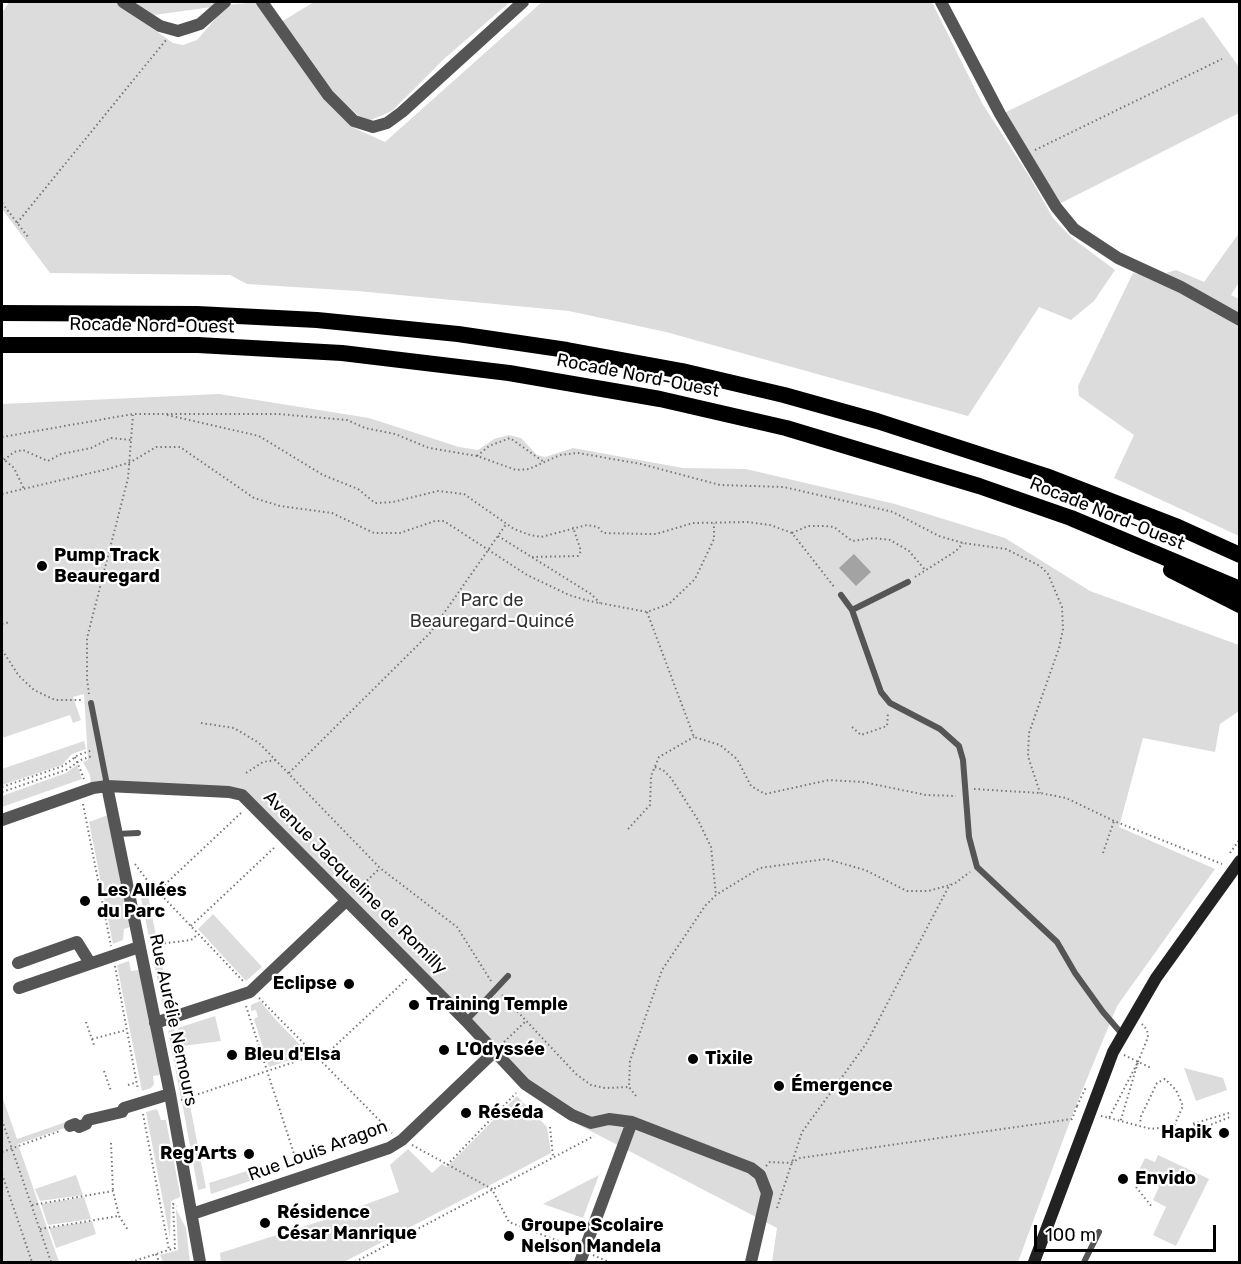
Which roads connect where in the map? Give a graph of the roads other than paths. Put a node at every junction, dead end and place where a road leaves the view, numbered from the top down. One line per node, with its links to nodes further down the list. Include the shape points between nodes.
1 (123, 2): 2 (street, via 160,26 178,31 200,24)
2 (225, 2)
3 (262, 2): 4 (street, via 327,95 354,121 373,127 402,112)
4 (523, 2)
5 (941, 2): 7 (street, via 990,98 1056,207 1085,238)
6 (2, 313): 10 (highway, Rocade Nord-Ouest, via 198,314 317,320 458,334 682,371 784,395 1046,476)
7 (1239, 320)
8 (2, 345): 9 (highway, Rocade Nord-Ouest, via 270,348 394,358 560,381 786,428 969,482)
9 (1111, 534): 12 (highway, Rocade Nord-Ouest); 14 (highway)
10 (1239, 555)
11 (908, 582): 15 (lane)
12 (1239, 589)
13 (841, 595): 15 (lane)
14 (1239, 605)
15 (852, 610): 30 (lane, via 881,692 890,703 940,729 959,746 969,837 977,867 1057,942 1080,981)
16 (91, 702): 17 (lane)
17 (107, 786): 18 (street, Avenue Jacqueline de Romilly); 20 (street, Rue Aurélie Nemours); 22 (street, Avenue Jacqueline de Romilly, via 242,795)
18 (2, 820)
19 (138, 833): 20 (lane)
20 (117, 837): 23 (street, Rue Aurélie Nemours)
21 (1239, 861): 30 (main road, via 1156,978)
22 (346, 901): 28 (street, Avenue Jacqueline de Romilly); 29 (street, via 250,992)
23 (139, 947): 25 (street); 29 (street, Rue Aurélie Nemours)
24 (18, 963): 25 (street, via 77,942)
25 (90, 963): 27 (street)
26 (508, 976): 28 (lane)
27 (19, 988)
28 (466, 1021): 31 (street, Avenue Jacqueline de Romilly)
29 (155, 1023): 32 (street, Rue Aurélie Nemours)
30 (1122, 1034): 40 (main road)
31 (495, 1051): 33 (street, Avenue Jacqueline de Romilly, via 525,1084 572,1115 591,1123 609,1119); 35 (street, Rue Louis Aragon, via 389,1148)
32 (171, 1099): 34 (street, via 124,1107 122,1112 104,1114 79,1127); 35 (street, Rue Aurélie Nemours)
33 (632, 1122): 37 (street); 39 (street, Avenue Jacqueline de Romilly, via 752,1168 762,1178 766,1207)
34 (70, 1126)
35 (193, 1219): 38 (street, Rue Aurélie Nemours)
36 (1100, 1232): 41 (lane)
37 (582, 1257)
38 (200, 1263)
39 (751, 1263)
40 (1034, 1263)
41 (1084, 1263)

